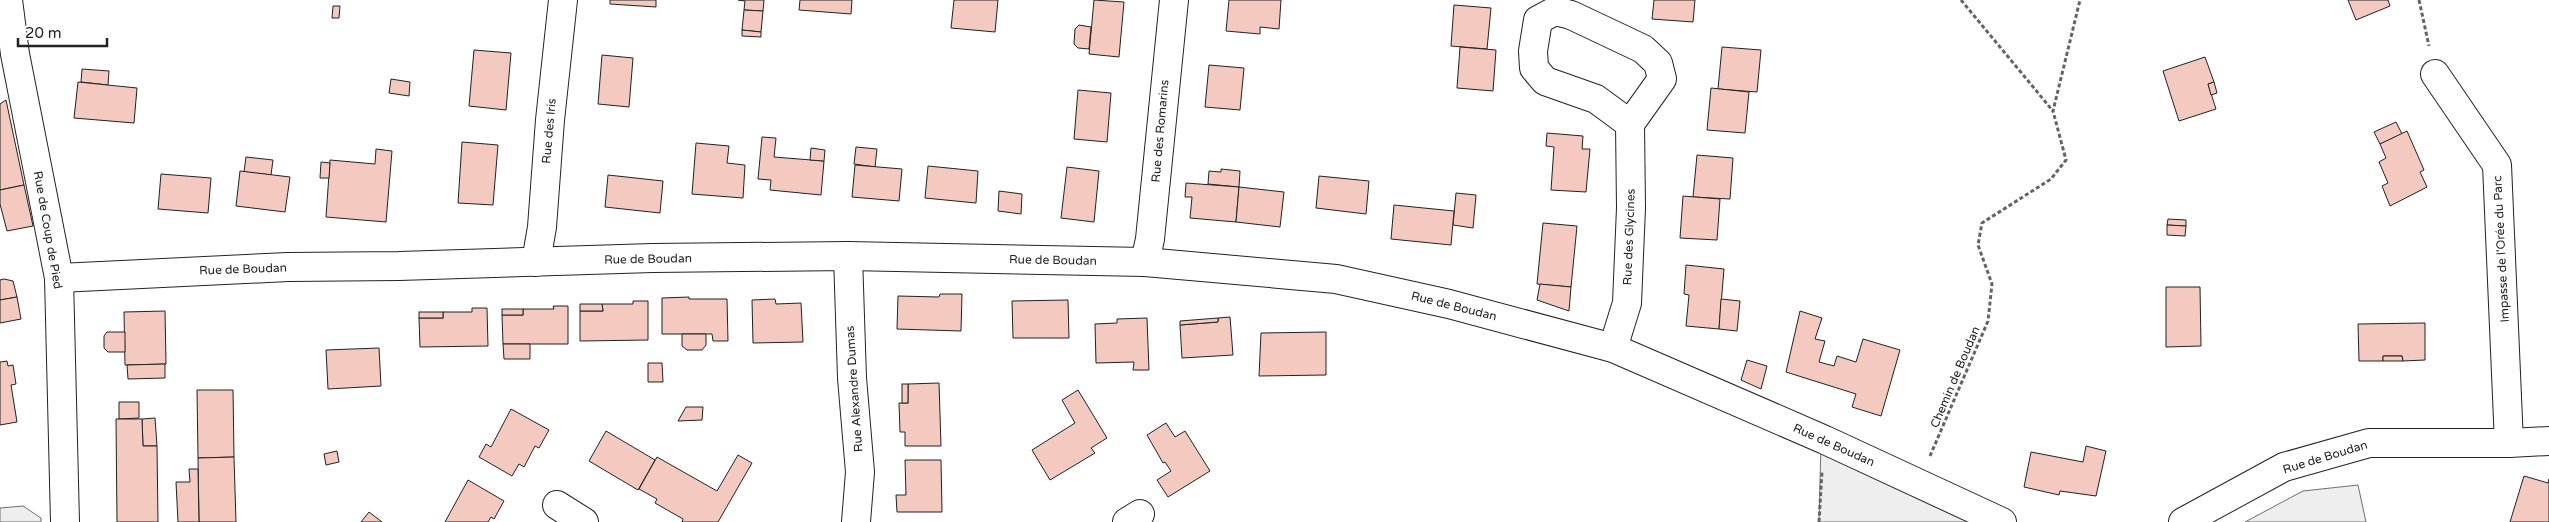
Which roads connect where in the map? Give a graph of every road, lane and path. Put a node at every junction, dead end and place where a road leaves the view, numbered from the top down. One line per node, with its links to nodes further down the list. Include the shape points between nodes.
1 (8, 0): 13 (street, Rue de Coup de Pied, via 15,54)
2 (563, 0): 11 (street, Rue des Iris)
3 (1174, 0): 12 (street, Rue des Romarins)
4 (1961, 0): 8 (path, Chemin de Boudan)
5 (2080, 0): 8 (path, Chemin de Boudan)
6 (2419, 0): 7 (path)
7 (2435, 74): 17 (street, Impasse de l'Orée du Parc, via 2497,165)
8 (2054, 111): 18 (path, Chemin de Boudan, via 2066,160 2051,179 1982,223 1978,245 1992,284 1988,321)
9 (1630, 124): 9 (street, via 1662,80 1658,63 1643,49 1571,14 1555,11 1538,20 1534,68 1545,81 1596,99); 14 (street, Rue des Glycines, via 1627,303)
10 (848, 256): 11 (street, Rue de Boudan); 12 (street, Rue de Boudan); 22 (street, Rue Alexandre Dumas, via 852,378 860,472)
11 (536, 262): 13 (street, Rue de Boudan, via 288,267)
12 (1145, 262): 14 (street, Rue de Boudan, via 1336,279 1449,304)
13 (59, 278): 20 (street, Rue de Coup de Pied)
14 (1612, 348): 15 (street, Rue de Boudan)
15 (1825, 440): 18 (street, Rue de Boudan); 23 (path)
16 (2549, 441): 17 (street, Rue de Boudan)
17 (2509, 443): 25 (street, Rue de Boudan, via 2369,443 2284,468)
18 (1918, 484): 24 (street, Rue de Boudan)
19 (557, 505): 21 (street)
20 (65, 522)
21 (584, 522)
22 (856, 522)
23 (1819, 522)
24 (2002, 522)
25 (2183, 522)

